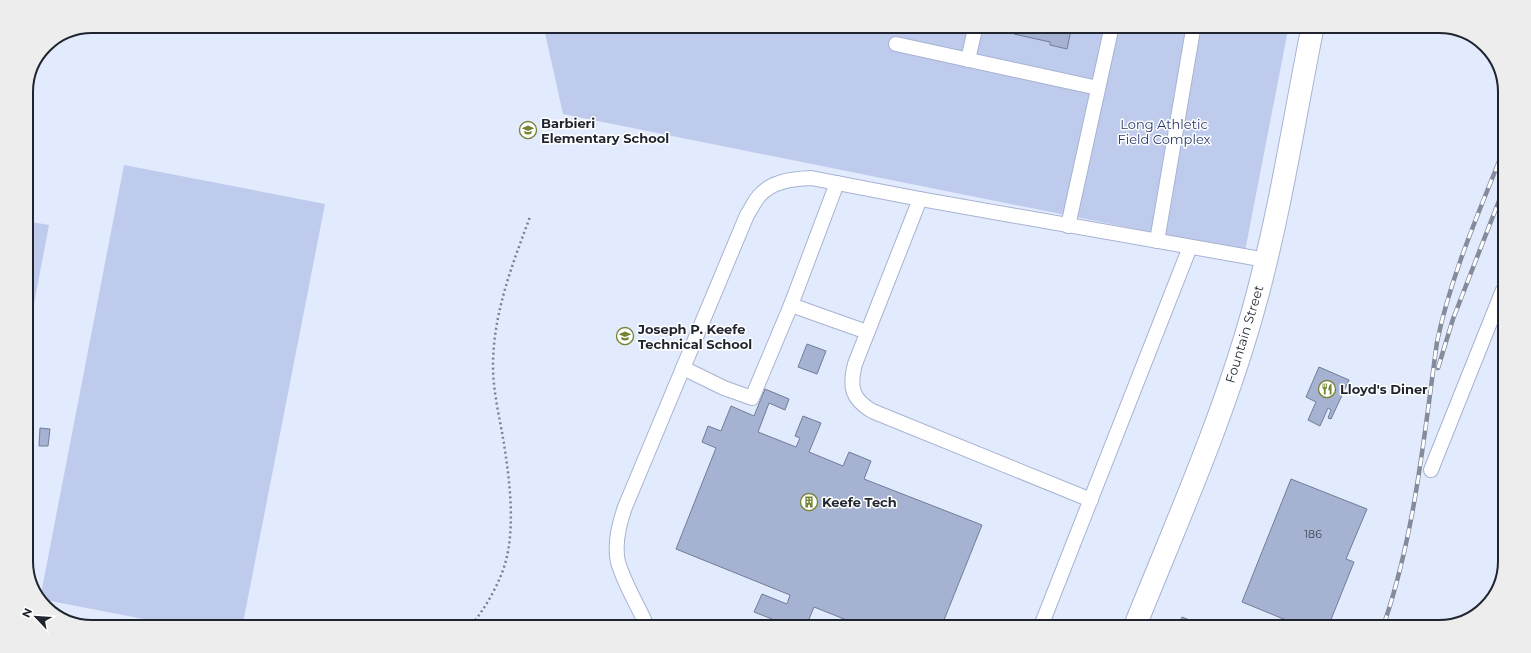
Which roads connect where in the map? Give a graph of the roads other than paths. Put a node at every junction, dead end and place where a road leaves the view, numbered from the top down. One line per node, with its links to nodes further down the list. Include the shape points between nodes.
1 (974, 33): 6 (lane)
2 (1110, 33): 7 (lane)
3 (1192, 33): 11 (lane)
4 (1311, 33): 13 (street, Fountain Street)
5 (896, 44): 6 (lane)
6 (968, 60): 7 (lane)
7 (1098, 88): 10 (lane)
8 (837, 183): 9 (lane); 15 (lane); 17 (lane, via 796,178 781,182 759,196 747,215)
9 (920, 199): 10 (lane); 16 (lane)
10 (1068, 226): 11 (lane)
11 (1157, 242): 12 (lane)
12 (1190, 247): 13 (lane); 19 (lane)
13 (1266, 260): 22 (street, Fountain Street, via 1232,377 1201,463)
14 (1498, 302): 18 (lane)
15 (790, 305): 16 (lane); 17 (lane, via 752,398)
16 (867, 332): 19 (lane, via 852,375 855,396 862,405 872,412)
17 (683, 368): 20 (lane, via 624,507 619,525 618,561)
18 (1431, 470)
19 (1091, 500): 21 (lane)
20 (644, 620)
21 (1043, 620)
22 (1137, 620)

